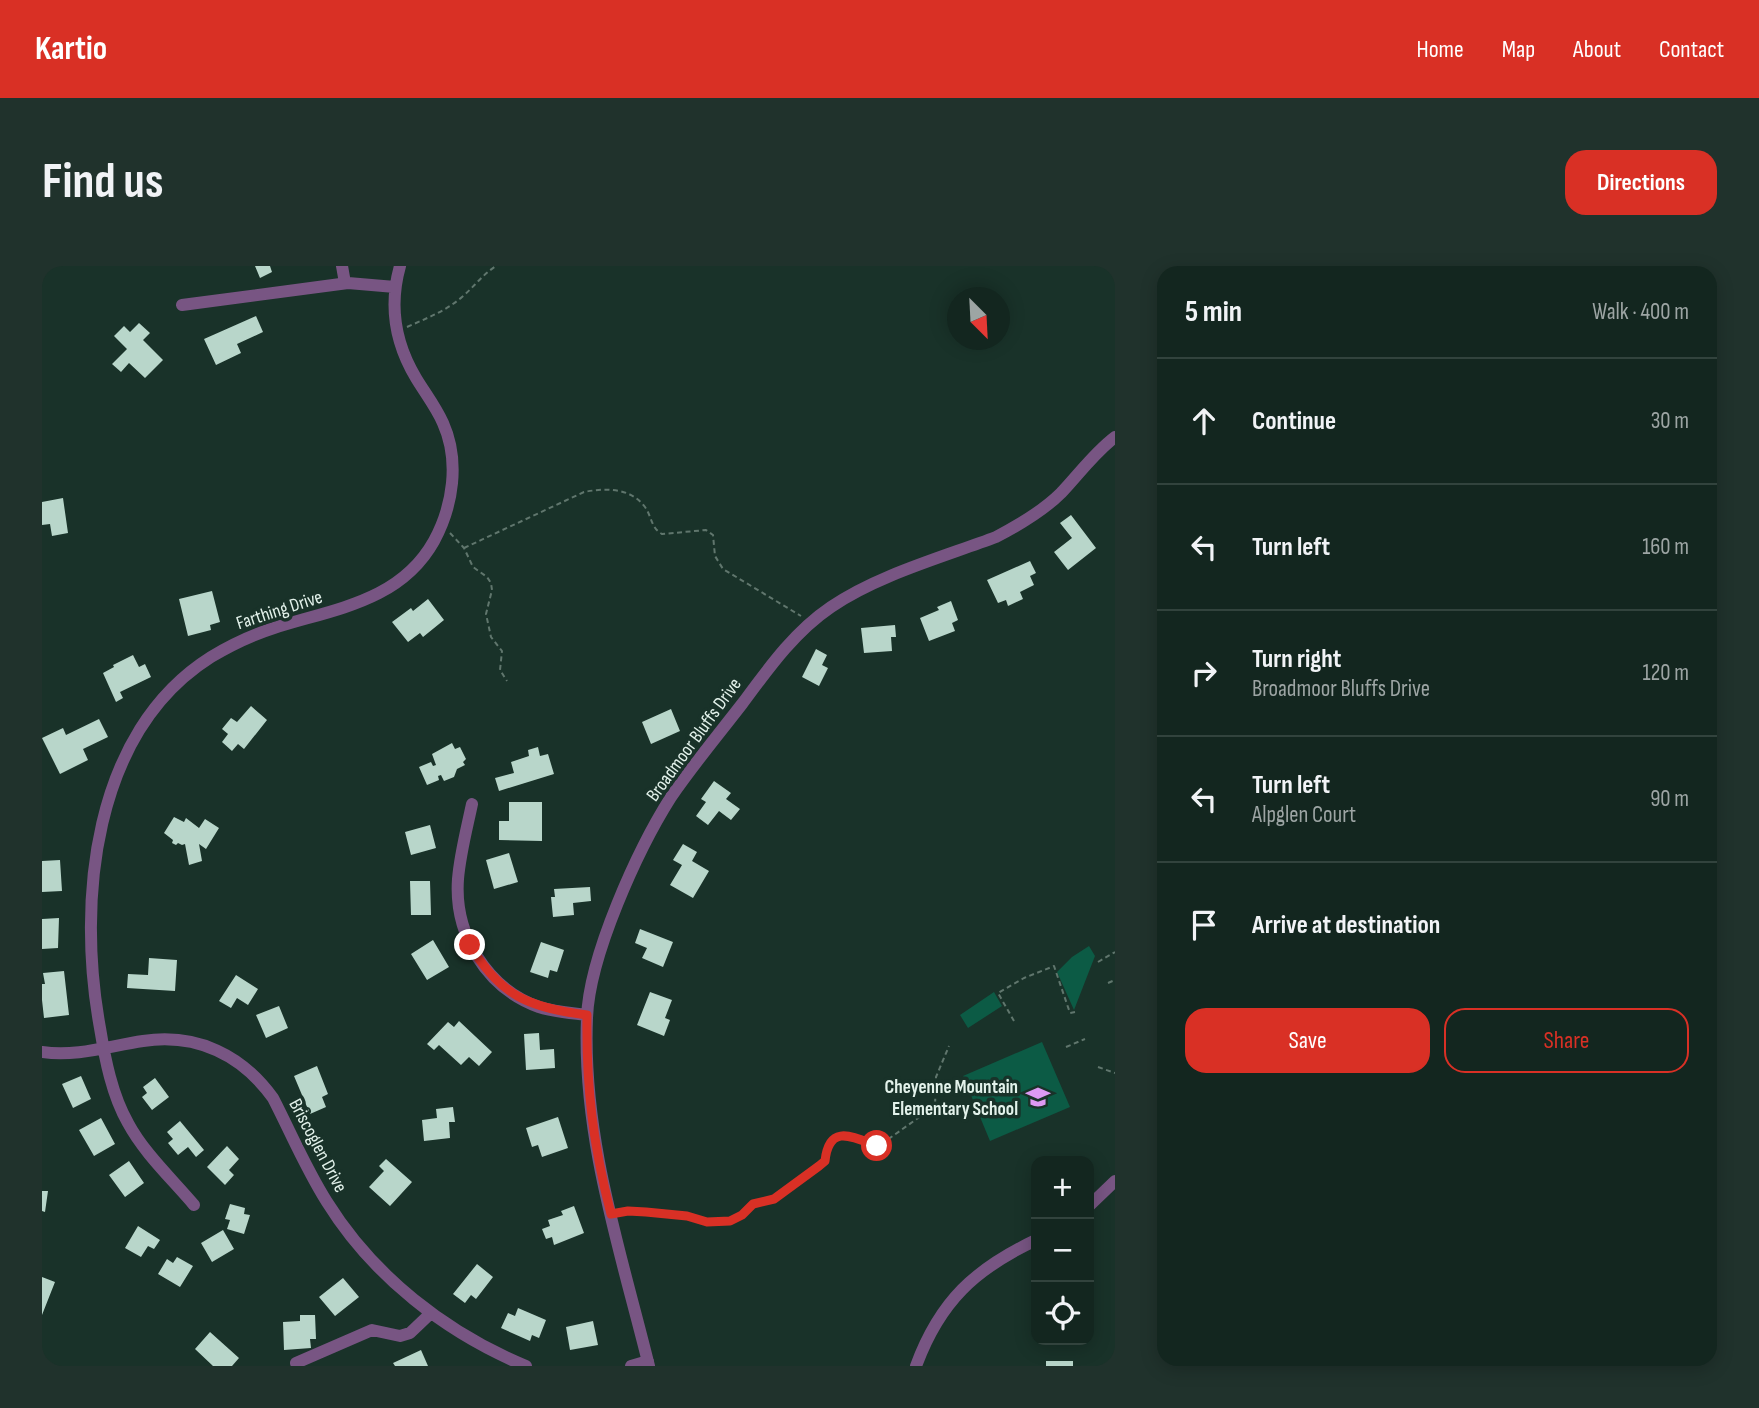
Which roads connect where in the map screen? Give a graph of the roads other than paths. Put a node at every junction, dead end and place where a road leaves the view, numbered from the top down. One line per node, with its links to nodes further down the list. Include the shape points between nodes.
1 (342, 266): 3 (street)
2 (400, 266): 4 (street, Farthing Drive)
3 (345, 283): 4 (street); 5 (street)
4 (395, 287): 9 (street, Farthing Drive, via 397,331 449,442 452,483 442,525 422,559 393,586 362,602 228,647 175,685 148,718 116,782 95,856 90,953)
5 (182, 305)
6 (1115, 437): 8 (street, Broadmoor Bluffs Drive, via 1052,501 1015,527 864,588 811,622 775,661 670,799 651,833 611,922)
7 (472, 804): 8 (street, via 458,880 460,914 470,945 487,972 520,998 552,1011)
8 (587, 1015): 17 (street, Broadmoor Bluffs Drive, via 597,1160)
9 (104, 1048): 10 (street, Briscoglen Drive); 13 (street, Farthing Drive, via 127,1122); 15 (street, Briscoglen Drive, via 177,1039 209,1047 239,1062 273,1098 337,1218 379,1268)
10 (42, 1052)
11 (1115, 1181): 12 (street)
12 (1094, 1201)
13 (194, 1205)
14 (1031, 1243): 20 (street, via 987,1267 951,1299 925,1341)
15 (431, 1313): 16 (street, via 410,1333 400,1336 372,1330); 18 (street, Briscoglen Drive)
16 (296, 1363)
17 (649, 1364): 19 (street)
18 (526, 1366)
19 (631, 1366)
20 (916, 1366)

